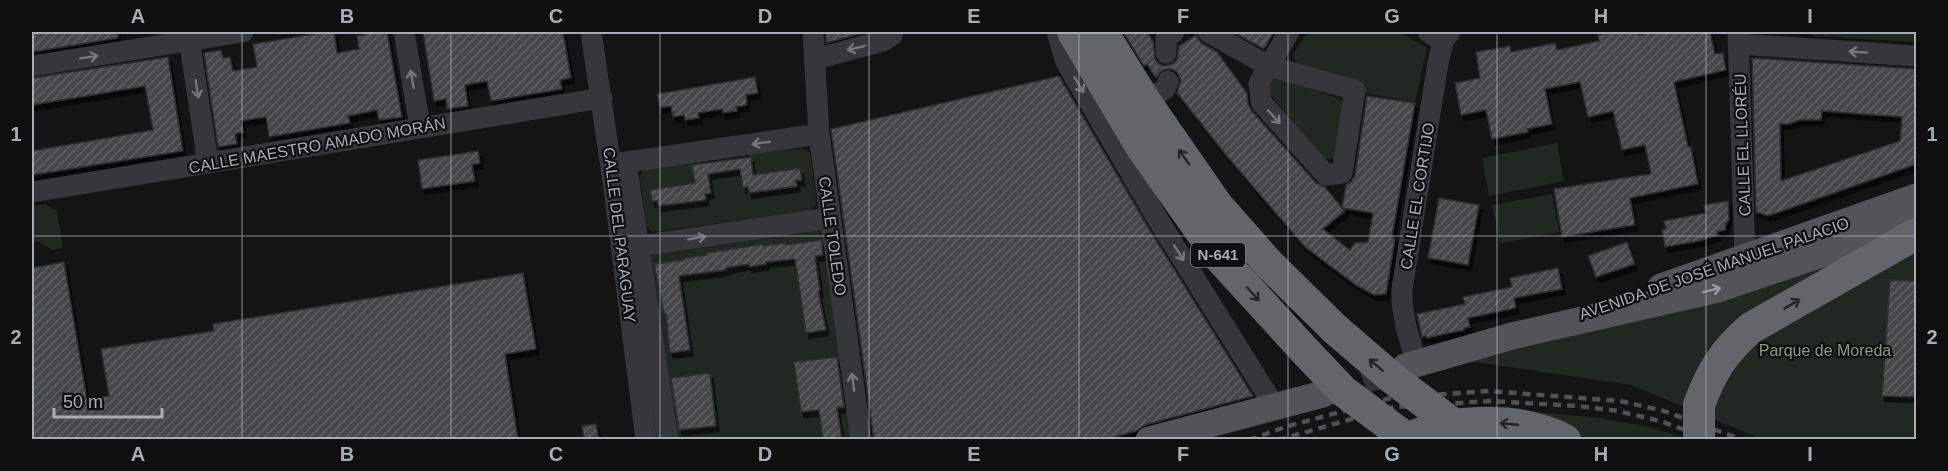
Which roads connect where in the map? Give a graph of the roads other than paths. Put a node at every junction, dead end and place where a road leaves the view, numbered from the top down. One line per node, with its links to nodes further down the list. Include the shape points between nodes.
1 (243, 32): 11 (street)
2 (404, 32): 21 (street, one-way to 2)
3 (591, 32): 19 (street, CALLE DEL PARAGUAY)
4 (813, 32): 15 (street, CALLE TOLEDO)
5 (893, 32): 15 (street, one-way to 15, via 883,41)
6 (1057, 32): 35 (street, one-way to 35, via 1066,62 1160,223)
7 (1073, 32): 34 (highway, N-641, one-way to 34, bridge, via 1142,148 1219,257 1306,352)
8 (1102, 32): 20 (highway, N-641)
9 (1208, 32): 17 (street)
10 (1289, 32): 17 (street)
11 (191, 34): 16 (street, one-way to 11); 23 (street, one-way to 23)
12 (1441, 35): 33 (street, CALLE EL CORTIJO, via 1402,289)
13 (1739, 38): 14 (street, one-way to 13); 31 (street, CALLE EL LLORÉU)
14 (1917, 56)
15 (814, 58): 22 (street, CALLE TOLEDO)
16 (32, 66)
17 (1269, 66): 17 (street, one-way to 17, via 1259,84 1261,102 1326,176 1342,173 1355,90)
18 (1168, 81): 20 (street, via 1165,90)
19 (602, 98): 21 (street, CALLE MAESTRO AMADO MORÁN); 24 (street, CALLE DEL PARAGUAY)
20 (1145, 101): 36 (highway, N-641, one-way to 20, bridge, via 1392,378 1268,263 1217,205)
21 (420, 127): 23 (street, CALLE MAESTRO AMADO MORÁN)
22 (819, 134): 24 (street, one-way to 24); 27 (street, CALLE TOLEDO)
23 (208, 163): 25 (street, CALLE MAESTRO AMADO MORÁN)
24 (619, 163): 30 (street, CALLE DEL PARAGUAY); 37 (street, CALLE DEL PARAGUAY)
25 (32, 192)
26 (1917, 197): 31 (main road, AVENIDA DE JOSÉ MANUEL PALACIO)
27 (830, 218): 30 (street, one-way to 27); 39 (street, CALLE TOLEDO, one-way to 27)
28 (1917, 222): 32 (main road, AVENIDA DE JOSÉ MANUEL PALACIO, one-way to 28, via 1718,289)
29 (1917, 234): 44 (highway, one-way to 29, bridge, via 1700,405 1713,370 1735,342 1751,328)
30 (639, 246): 38 (street, CALLE DEL PARAGUAY)
31 (1745, 258): 32 (main road, AVENIDA DE JOSÉ MANUEL PALACIO)
32 (1512, 336): 33 (main road, AVENIDA DE JOSÉ MANUEL PALACIO)
33 (1411, 365)
34 (1333, 392): 35 (main road); 41 (highway, bridge); 42 (highway, N-641, bridge)
35 (1275, 407): 40 (main road)
36 (1474, 439)
37 (646, 440)
38 (668, 440)
39 (861, 440)
40 (1149, 440)
41 (1389, 440)
42 (1407, 440): 43 (highway, one-way to 42, via 1535,427 1482,423 1436,430)
43 (1565, 440)
44 (1699, 440)

